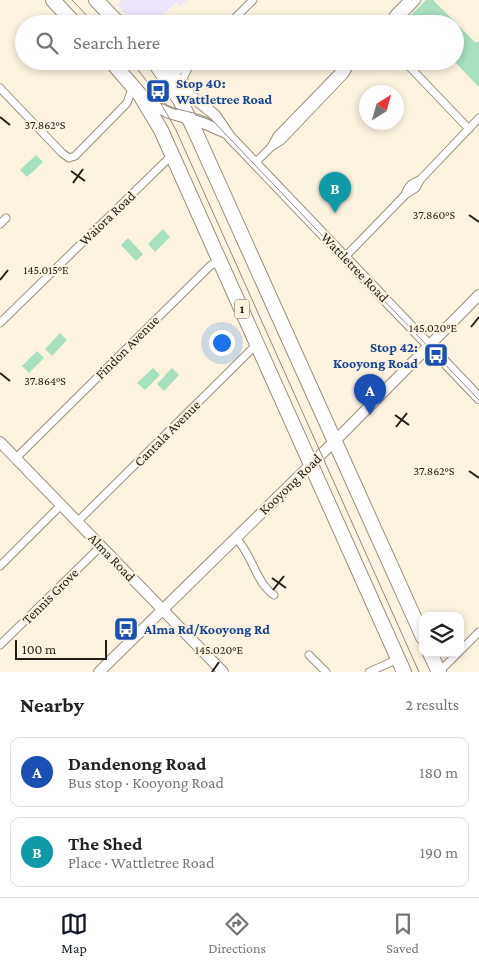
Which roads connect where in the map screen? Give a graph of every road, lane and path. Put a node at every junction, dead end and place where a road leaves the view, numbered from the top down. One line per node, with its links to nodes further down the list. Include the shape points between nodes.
1 (52, 0): 6 (highway)
2 (96, 0): 7 (highway)
3 (253, 0): 8 (street)
4 (408, 0): 9 (street)
5 (417, 0): 10 (street)
6 (66, 15)
7 (110, 15)
8 (238, 15)
9 (394, 15)
10 (400, 15)
11 (119, 70): 19 (highway, 1)
12 (160, 70): 25 (highway, 1)
13 (169, 70): 18 (street, Wattletree Road)
14 (179, 70): 18 (street)
15 (188, 70): 21 (street, via 183,79)
16 (341, 70): 29 (street)
17 (413, 70): 26 (street)
18 (171, 72): 21 (street, Wattletree Road)
19 (133, 85): 22 (highway, 1); 23 (street)
20 (0, 88): 23 (street, via 69,158 75,156)
21 (187, 90): 27 (street, Wattletree Road, via 213,113)
22 (143, 100): 23 (street); 25 (street, Wattletree Road); 28 (highway, 1)
23 (127, 103)
24 (479, 118): 26 (street)
25 (189, 119): 27 (street, Wattletree Road); 39 (highway, 1)
26 (469, 129): 32 (street, via 416,188 405,195)
27 (230, 137): 29 (street, Wattletree Road)
28 (172, 155): 33 (highway, 1); 35 (street, Waiora Road)
29 (255, 163): 32 (street, Wattletree Road)
30 (6, 218): 31 (street)
31 (0, 224)
32 (345, 257): 37 (street, Wattletree Road)
33 (219, 260): 36 (highway, 1); 41 (street, Findon Avenue)
34 (479, 295): 37 (street, Kooyong Road)
35 (0, 324)
36 (258, 346): 42 (highway, 1); 44 (street, Cantala Avenue, via 248,352)
37 (429, 346): 38 (street, Wattletree Road); 39 (street, Kooyong Road)
38 (479, 398)
39 (335, 441): 42 (street, Kooyong Road); 50 (highway, 1)
40 (0, 442): 41 (street, Alma Road)
41 (16, 458): 43 (street, Alma Road)
42 (311, 464): 45 (street, Kooyong Road); 57 (highway, 1)
43 (61, 505): 44 (street, Alma Road); 47 (street)
44 (78, 522): 46 (street, Alma Road)
45 (235, 538): 48 (street); 49 (street, Kooyong Road)
46 (101, 546): 49 (street, Alma Road); 52 (street, Tennis Grove)
47 (0, 566)
48 (274, 595)
49 (163, 610): 58 (street, Kooyong Road); 59 (street, Alma Road)
50 (419, 628)
51 (479, 632): 53 (street)
52 (0, 646)
53 (464, 647)
54 (309, 655): 60 (street)
55 (432, 657): 63 (highway)
56 (454, 657): 63 (street)
57 (398, 659): 61 (street); 62 (highway, 1)
58 (99, 672)
59 (223, 672)
60 (326, 672)
61 (369, 672)
62 (404, 672)
63 (439, 672)

